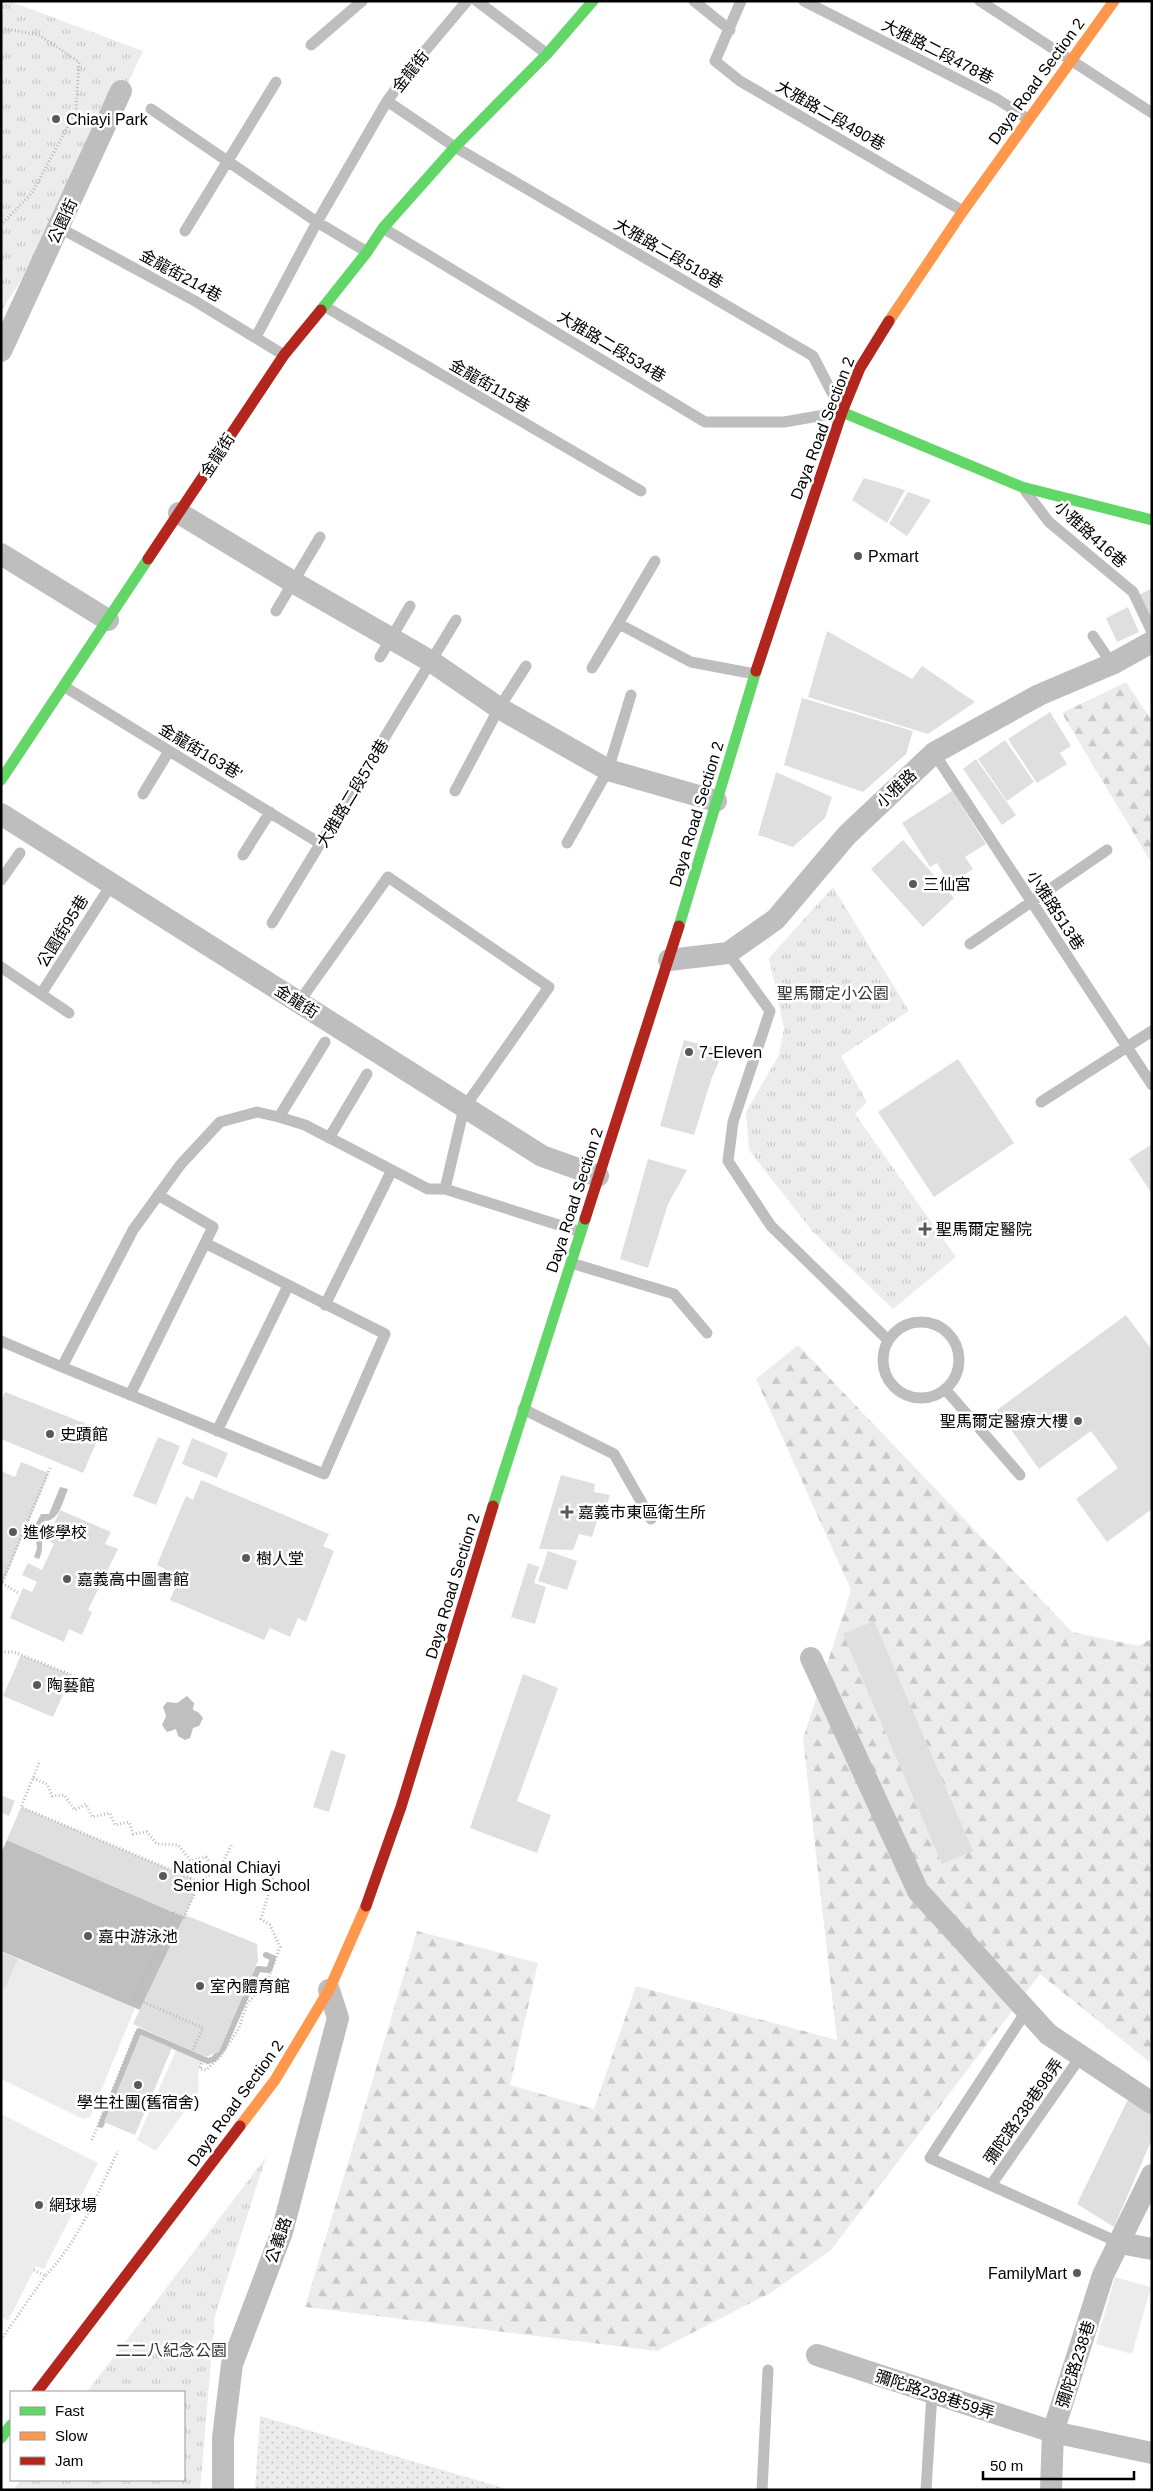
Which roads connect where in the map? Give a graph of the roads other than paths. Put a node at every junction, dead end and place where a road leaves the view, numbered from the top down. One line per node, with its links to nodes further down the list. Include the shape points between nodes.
1 (362, 1): 11 (lane)
2 (467, 1): 16 (lane, 金龍街)
3 (477, 1): 12 (lane)
4 (593, 1): 12 (main road, 金龍街)
5 (694, 1): 10 (lane)
6 (741, 1): 10 (lane)
7 (804, 1): 19 (lane, 大雅路二段478巷, via 997,99)
8 (980, 1): 13 (lane)
9 (1114, 1): 13 (main road, Daya Road Section 2)
10 (730, 30): 22 (lane, 大雅路二段490巷, via 715,61 740,81)
11 (311, 45)
12 (547, 54): 20 (main road, 金龍街)
13 (1071, 61): 18 (lane); 19 (main road, Daya Road Section 2)
14 (276, 82): 21 (lane)
15 (121, 91): 24 (street, 公園街)
16 (387, 100): 20 (lane, 金龍街); 23 (lane)
17 (150, 109): 21 (lane)
18 (1152, 114)
19 (1028, 119): 22 (main road, Daya Road Section 2)
20 (455, 147): 25 (main road, 金龍街); 32 (lane, 大雅路二段518巷, via 813,356)
21 (229, 162): 23 (lane); 26 (lane)
22 (963, 211): 32 (main road, Daya Road Section 2, via 860,368)
23 (317, 222): 27 (lane); 29 (lane)
24 (60, 228): 29 (lane, 金龍街214巷); 30 (street, 公園街)
25 (383, 228): 27 (main road, 金龍街); 32 (lane, 大雅路二段534巷, via 705,422 784,422)
26 (184, 231)
27 (367, 252): 28 (main road, 金龍街)
28 (324, 306): 31 (main road, 金龍街); 34 (lane, 金龍街115巷)
29 (256, 337): 31 (lane, 金龍街214巷)
30 (1, 351)
31 (284, 355): 35 (main road, 金龍街)
32 (842, 412): 33 (main road); 52 (main road, Daya Road Section 2)
33 (1022, 487): 36 (main road); 45 (lane, 小雅路416巷, via 1049,522 1133,592)
34 (641, 491)
35 (179, 513): 40 (street); 43 (main road, 金龍街)
36 (1152, 520)
37 (320, 537): 40 (lane)
38 (1, 554): 43 (street)
39 (654, 561): 52 (lane, via 592,668 619,624 692,662)
40 (293, 582): 42 (lane); 48 (street)
41 (410, 606): 48 (lane)
42 (276, 611)
43 (108, 620): 53 (main road, 金龍街)
44 (456, 620): 49 (lane, 大雅路二段578巷)
45 (1152, 632)
46 (1093, 636): 50 (lane)
47 (1152, 642): 50 (street, 小雅路)
48 (385, 648): 49 (street)
49 (432, 662): 55 (street); 66 (lane, 大雅路二段578巷)
50 (1112, 664): 57 (street, 小雅路, via 1039,695)
51 (526, 666): 55 (lane)
52 (755, 674): 62 (main road, Daya Road Section 2)
53 (65, 687): 56 (lane, 金龍街163巷'); 59 (main road, 金龍街)
54 (631, 695): 58 (lane)
55 (498, 708): 58 (street); 60 (lane)
56 (169, 751): 61 (lane); 63 (lane, 金龍街163巷')
57 (934, 753): 72 (lane, 小雅路513巷); 75 (street, 小雅路, via 847,835 776,919)
58 (608, 770): 62 (street); 65 (lane)
59 (2, 777)
60 (455, 791)
61 (142, 794)
62 (716, 801): 76 (main road, Daya Road Section 2)
63 (270, 812): 66 (lane, 金龍街163巷'); 69 (lane)
64 (1, 814): 71 (street, 金龍街)
65 (567, 843)
66 (321, 844): 73 (lane, 大雅路二段578巷)
67 (1107, 850): 72 (lane)
68 (20, 853): 70 (lane)
69 (243, 855)
70 (1, 880)
71 (111, 885): 78 (lane, 公園街95巷); 79 (street, 金龍街)
72 (1032, 903): 74 (lane); 83 (lane, 小雅路513巷)
73 (272, 923)
74 (970, 944)
75 (728, 953): 76 (street, 小雅路); 100 (lane, via 770,1011 733,1122 728,1160 771,1226)
76 (669, 960): 91 (main road, Daya Road Section 2)
77 (1, 967): 78 (lane, 公園街95巷)
78 (42, 994): 80 (lane, 公園街95巷)
79 (299, 1002): 87 (street, 金龍街); 87 (lane, via 388,877 549,987)
80 (69, 1013)
81 (1152, 1031): 83 (lane)
82 (325, 1042): 88 (lane)
83 (1127, 1047): 85 (lane, 小雅路513巷); 86 (lane)
84 (367, 1074): 89 (lane)
85 (1152, 1085)
86 (1041, 1102)
87 (464, 1108): 91 (street, 金龍街, via 542,1156); 92 (lane)
88 (279, 1117): 89 (lane, via 305,1125); 93 (lane, via 257,1112 220,1122 181,1164)
89 (329, 1138): 90 (lane)
90 (392, 1170): 92 (lane, via 428,1189); 98 (lane)
91 (598, 1176): 94 (main road, Daya Road Section 2)
92 (444, 1189): 94 (lane)
93 (158, 1195): 95 (lane, via 213,1227); 102 (lane, via 133,1230)
94 (581, 1232): 96 (main road, Daya Road Section 2)
95 (205, 1243): 97 (lane); 104 (lane)
96 (571, 1263): 99 (lane, via 674,1294); 105 (main road, Daya Road Section 2)
97 (288, 1286): 98 (lane); 106 (lane)
98 (325, 1305): 106 (lane, via 385,1334 324,1474)
99 (708, 1334)
100 (888, 1340): 103 (lane, via 883,1363 892,1385 912,1397 930,1396); 103 (lane, via 897,1330 915,1323 934,1324 946,1331 954,1341 958,1367)
101 (1, 1342): 102 (lane)
102 (62, 1367): 104 (lane)
103 (945, 1389): 107 (lane)
104 (130, 1395): 106 (lane)
105 (523, 1409): 108 (lane, via 614,1454); 110 (main road, Daya Road Section 2, via 402,1807 367,1905)
106 (217, 1431)
107 (1020, 1475)
108 (651, 1520)
109 (811, 1658): 111 (street, via 918,1891)
110 (329, 1990): 120 (main road, Daya Road Section 2, via 275,2080); 126 (street, 公義路, via 338,2018 290,2204 232,2364 223,2438)
111 (1027, 2010): 112 (street, via 1048,2034); 115 (lane, via 930,2158)
112 (1081, 2056): 113 (street); 115 (lane, 彌陀路238巷98弄)
113 (1152, 2103)
114 (1152, 2175): 116 (street, 彌陀路238巷)
115 (991, 2185): 116 (lane)
116 (1120, 2243): 117 (street); 123 (street, 彌陀路238巷, via 1103,2275)
117 (1152, 2249)
118 (817, 2356): 121 (street, 彌陀路238巷59弄)
119 (768, 2370): 127 (lane)
120 (37, 2391)
121 (932, 2393): 123 (street, 彌陀路238巷59弄); 128 (lane)
122 (10, 2426): 124 (main road)
123 (1053, 2432): 125 (street, 彌陀路238巷59弄); 129 (street, 彌陀路238巷)
124 (1, 2438)
125 (1152, 2453)
126 (223, 2490)
127 (762, 2490)
128 (926, 2490)
129 (1051, 2490)

